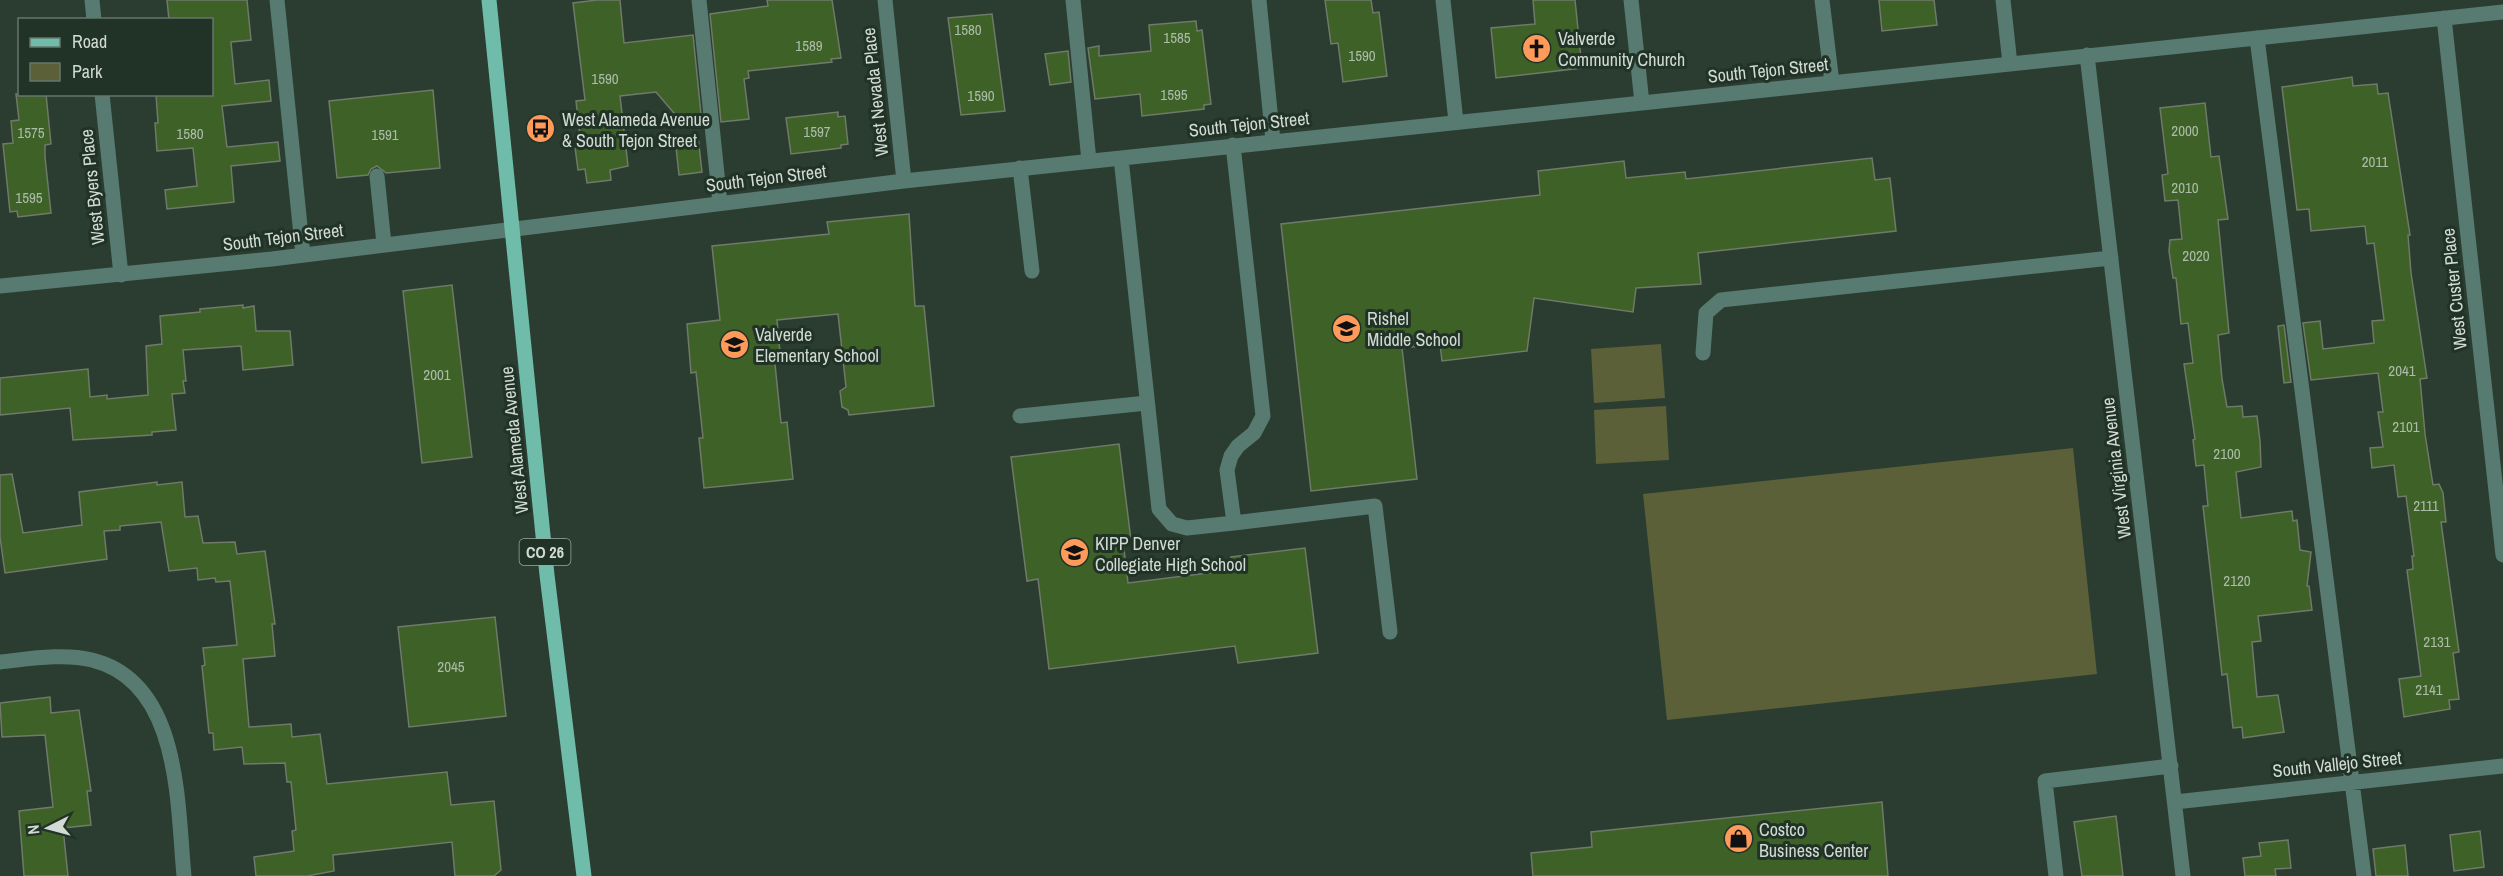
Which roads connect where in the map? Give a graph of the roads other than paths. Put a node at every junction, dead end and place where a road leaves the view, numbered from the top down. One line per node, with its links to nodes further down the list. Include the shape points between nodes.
1 (92, 0): 13 (street)
2 (277, 0): 32 (street)
3 (489, 0): 30 (main road, West Alameda Avenue / CO 26)
4 (699, 0): 29 (street)
5 (885, 0): 28 (street, West Nevada Place)
6 (1072, 0): 25 (street)
7 (1258, 0): 22 (street)
8 (1443, 0): 21 (street)
9 (1631, 0): 20 (street)
10 (1822, 0): 18 (street)
11 (2003, 0): 17 (street)
12 (2503, 12): 14 (street, South Tejon Street)
13 (94, 18)
14 (2445, 18): 15 (street, South Tejon Street); 41 (street, West Custer Place)
15 (2258, 38): 16 (street, South Tejon Street); 46 (street)
16 (2087, 55): 17 (street, South Tejon Street); 33 (street, West Virginia Avenue)
17 (2010, 64): 18 (street, South Tejon Street)
18 (1832, 83): 20 (street, South Tejon Street)
19 (102, 96): 35 (street, West Byers Place)
20 (1642, 103): 21 (street, South Tejon Street)
21 (1456, 122): 22 (street, South Tejon Street)
22 (1273, 141): 23 (street, South Tejon Street)
23 (1233, 145): 24 (street, South Tejon Street); 40 (street, via 1263,416 1254,433 1231,456 1227,470)
24 (1121, 158): 25 (street, South Tejon Street); 38 (street)
25 (1089, 161): 26 (street, South Tejon Street)
26 (1020, 168): 28 (street, South Tejon Street); 34 (street)
27 (377, 176): 31 (street)
28 (904, 181): 29 (street, South Tejon Street)
29 (720, 203): 30 (street, South Tejon Street)
30 (513, 227): 31 (street, South Tejon Street); 49 (main road, West Alameda Avenue / CO 26, via 547,575)
31 (384, 244): 32 (street, South Tejon Street)
32 (303, 255): 35 (street, South Tejon Street)
33 (2111, 258): 37 (street, via 1720,300 1706,314); 44 (street, West Virginia Avenue)
34 (1032, 271)
35 (121, 274): 36 (street, South Tejon Street)
36 (0, 286)
37 (1703, 353)
38 (1147, 403): 39 (street); 40 (street, via 1159,509 1172,524 1187,528)
39 (1020, 416)
40 (1234, 523): 42 (street, via 1375,506)
41 (2503, 555)
42 (1390, 632)
43 (0, 662): 48 (street, via 54,657 91,660 117,669 151,702 169,747)
44 (2170, 766): 47 (street, West Virginia Avenue); 50 (street, via 2045,781)
45 (2503, 766): 46 (street, South Vallejo Street)
46 (2353, 782): 47 (street, South Vallejo Street); 52 (street)
47 (2175, 802): 51 (street, West Virginia Avenue)
48 (184, 876)
49 (584, 876)
50 (2056, 876)
51 (2183, 876)
52 (2364, 876)

